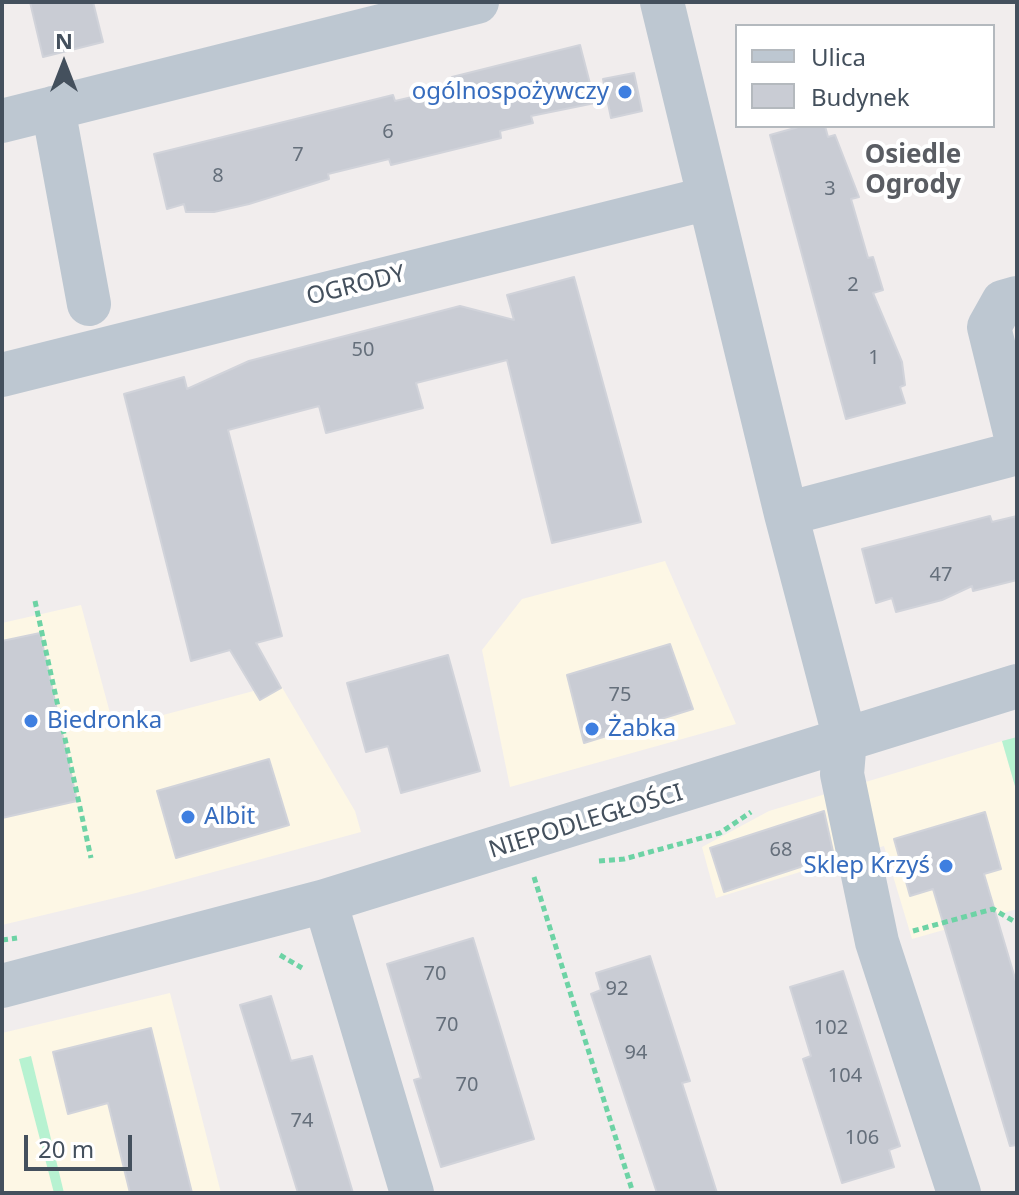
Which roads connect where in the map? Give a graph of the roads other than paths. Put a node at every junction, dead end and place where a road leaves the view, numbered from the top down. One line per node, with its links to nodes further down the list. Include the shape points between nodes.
1 (477, 2): 3 (street)
2 (662, 2): 5 (street)
3 (53, 108): 4 (street); 7 (street)
4 (2, 121)
5 (709, 198): 8 (street, OGRODY); 11 (street)
6 (1017, 298): 9 (street, via 1003,302 989,327)
7 (89, 304)
8 (2, 375)
9 (1017, 441)
10 (1017, 453): 11 (street)
11 (786, 514): 13 (street)
12 (1017, 686): 13 (street, NIEPODLEGŁOŚCI)
13 (845, 739): 14 (street, NIEPODLEGŁOŚCI); 17 (street, via 842,774 877,942)
14 (325, 901): 15 (street, NIEPODLEGŁOŚCI); 16 (street)
15 (2, 986)
16 (412, 1193)
17 (959, 1193)

